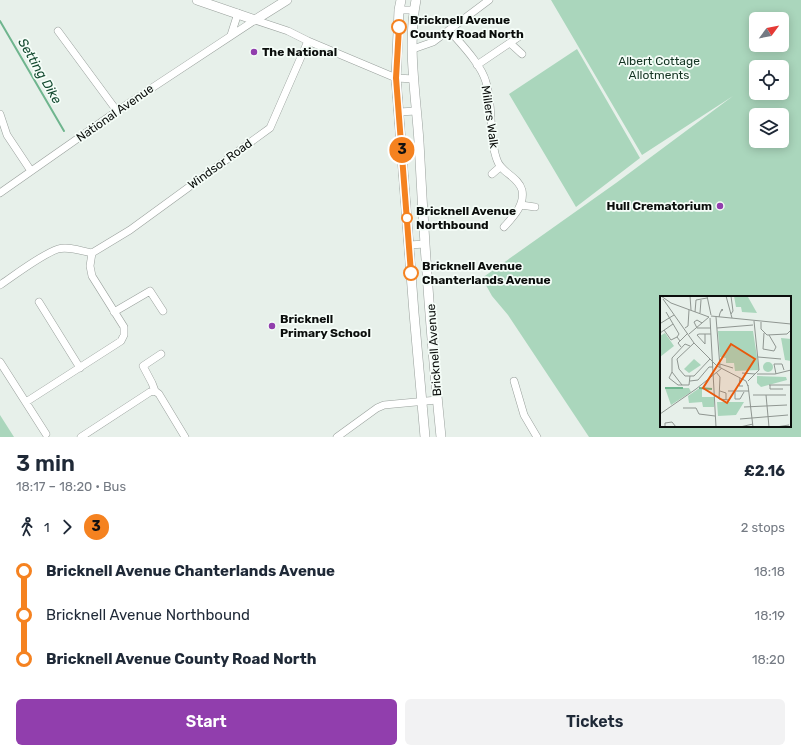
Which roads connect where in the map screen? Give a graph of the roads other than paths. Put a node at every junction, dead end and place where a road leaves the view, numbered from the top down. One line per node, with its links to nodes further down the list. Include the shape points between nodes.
1 (197, 0): 8 (street)
2 (287, 0): 9 (street, National Avenue)
3 (401, 0): 6 (street, Bricknell Avenue)
4 (416, 0): 7 (street, Bricknell Avenue)
5 (489, 0): 10 (street)
6 (399, 10): 7 (street); 19 (street, Bricknell Avenue)
7 (414, 10): 16 (street, Bricknell Avenue)
8 (238, 13): 9 (street); 12 (street)
9 (255, 20): 12 (street, National Avenue); 14 (street)
10 (449, 30): 16 (street, via 432,42); 18 (street, Millers Walk)
11 (58, 31): 21 (street)
12 (231, 35): 21 (street, National Avenue)
13 (520, 36): 15 (street)
14 (308, 41): 19 (street); 36 (street, Windsor Road, via 270,128 130,230)
15 (510, 43): 17 (street); 18 (street)
16 (413, 49): 20 (street, Bricknell Avenue)
17 (522, 54)
18 (477, 65): 27 (street, Millers Walk, via 486,82 493,142)
19 (396, 78): 20 (street); 23 (street, Bricknell Avenue)
20 (414, 79): 22 (street, Bricknell Avenue)
21 (116, 111): 28 (street, National Avenue)
22 (416, 111): 23 (street); 34 (street, Bricknell Avenue)
23 (399, 112): 35 (street, Bricknell Avenue)
24 (0, 114): 25 (street)
25 (7, 135): 26 (street); 28 (street)
26 (0, 140)
27 (500, 167): 29 (street); 31 (street, via 516,180 522,190)
28 (31, 171): 30 (street, National Avenue)
29 (492, 174)
30 (0, 193)
31 (521, 205): 32 (street); 33 (street)
32 (535, 206)
33 (504, 227)
34 (425, 244): 35 (street); 46 (street, Bricknell Avenue)
35 (409, 245): 48 (street, Bricknell Avenue)
36 (92, 253): 37 (street, via 59,248); 40 (street, via 92,276)
37 (0, 285)
38 (39, 302): 43 (street)
39 (163, 311): 40 (street, via 150,291)
40 (114, 312): 43 (street, via 124,327 121,341)
41 (161, 354): 45 (street, via 143,366)
42 (0, 362): 47 (street)
43 (80, 368): 47 (street)
44 (514, 381): 55 (street, via 524,415)
45 (155, 391): 50 (street); 51 (street)
46 (438, 400): 48 (street); 54 (street, Bricknell Avenue)
47 (26, 402): 49 (street)
48 (421, 402): 52 (street, via 384,405); 53 (street, Bricknell Avenue)
49 (46, 434)
50 (81, 437)
51 (186, 437)
52 (337, 437)
53 (425, 437)
54 (441, 437)
55 (537, 437)

